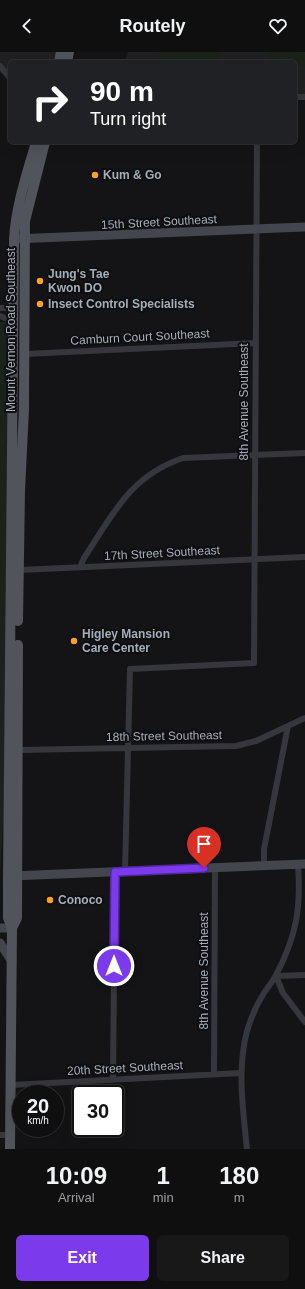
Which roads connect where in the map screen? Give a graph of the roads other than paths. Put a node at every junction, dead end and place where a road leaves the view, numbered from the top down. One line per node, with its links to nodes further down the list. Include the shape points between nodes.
1 (0, 66): 2 (street)
2 (8, 76)
3 (35, 144): 8 (main road, Mount Vernon Road Southeast, via 19,199)
4 (44, 144): 9 (main road, Mount Vernon Road Southeast, via 25,222)
5 (257, 144): 7 (street, 8th Avenue Southeast)
6 (305, 227): 7 (main road, 15th Street Southeast)
7 (256, 229): 9 (main road, 15th Street Southeast); 14 (street, 8th Avenue Southeast)
8 (14, 238): 9 (main road, 15th Street Southeast); 11 (main road, Mount Vernon Road Southeast)
9 (25, 238): 15 (main road, Mount Vernon Road Southeast)
10 (0, 308): 11 (street)
11 (13, 308): 13 (main road, Mount Vernon Road Southeast); 16 (main road, via 18,320 18,357)
12 (0, 316): 13 (street)
13 (13, 321): 32 (main road, Mount Vernon Road Southeast)
14 (256, 343): 15 (street, Camburn Court Southeast); 18 (street, 8th Avenue Southeast)
15 (25, 354): 16 (main road, Mount Vernon Road Southeast)
16 (24, 381): 22 (main road, Mount Vernon Road Southeast)
17 (305, 453): 18 (street)
18 (255, 455): 20 (street, 8th Avenue Southeast); 21 (street, via 183,458 136,484 124,497)
19 (305, 557): 20 (street, 17th Street Southeast)
20 (254, 560): 21 (street, 17th Street Southeast); 25 (street, 8th Avenue Southeast, via 254,663 130,669)
21 (80, 567): 22 (street, 17th Street Southeast)
22 (20, 570): 26 (main road, Mount Vernon Road Southeast)
23 (305, 718): 24 (street, 18th Street Southeast)
24 (288, 726): 25 (street, 18th Street Southeast, via 256,741 236,746); 28 (street, via 264,849)
25 (127, 748): 26 (street, 18th Street Southeast); 31 (street)
26 (18, 750): 32 (main road, Mount Vernon Road Southeast)
27 (302, 864): 28 (main road); 38 (street, via 298,920)
28 (264, 865): 29 (main road)
29 (215, 868): 31 (main road); 41 (street, 8th Avenue Southeast)
30 (115, 872): 31 (main road); 32 (main road); 42 (street)
31 (125, 872)
32 (12, 876): 34 (main road, Mount Vernon Road Southeast, via 17,918)
33 (0, 928): 34 (main road)
34 (12, 928): 36 (main road, Mount Vernon Road Southeast)
35 (0, 943): 36 (main road)
36 (11, 960): 43 (main road, Mount Vernon Road Southeast)
37 (305, 975): 38 (street)
38 (276, 976): 39 (street, via 283,993); 40 (street, via 264,993 248,1031)
39 (305, 1022)
40 (241, 1073): 41 (street, 20th Street Southeast); 46 (street)
41 (214, 1075): 42 (street, 20th Street Southeast)
42 (113, 1080): 43 (street, 20th Street Southeast)
43 (11, 1085): 44 (main road, Mount Vernon Road Southeast)
44 (5, 1135): 45 (main road, Mount Vernon Road Southeast)
45 (10, 1149)
46 (247, 1149)

